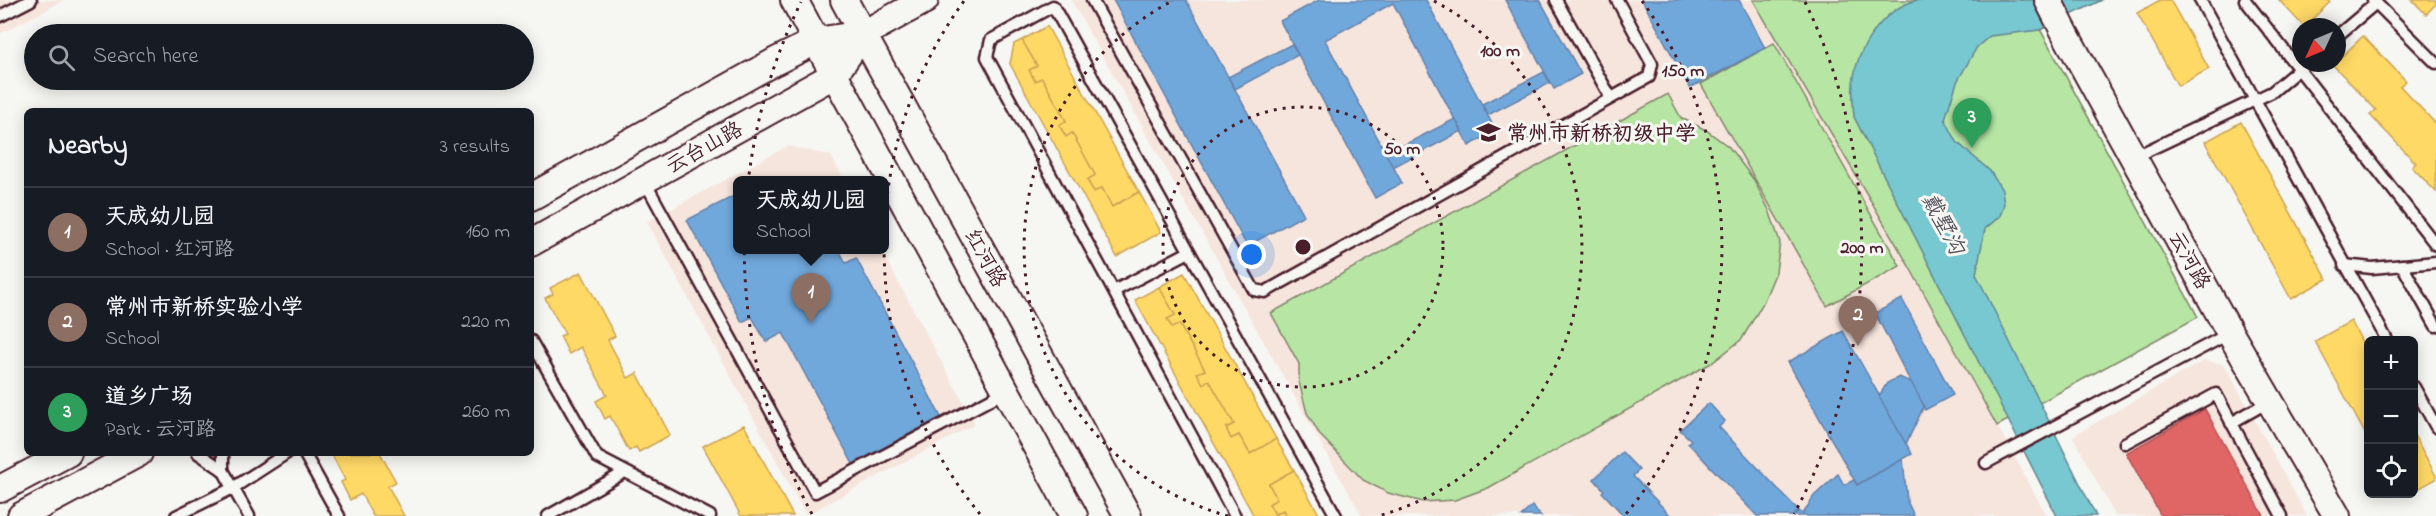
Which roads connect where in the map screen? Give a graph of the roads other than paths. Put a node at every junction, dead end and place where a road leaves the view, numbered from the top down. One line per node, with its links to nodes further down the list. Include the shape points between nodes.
1 (31, 0): 12 (lane)
2 (794, 0): 15 (street)
3 (844, 0): 14 (street, 红河路)
4 (925, 0): 14 (street, 云台山路)
5 (1092, 0): 21 (lane, via 1254,290 1265,292)
6 (1556, 0): 21 (lane)
7 (1617, 0): 21 (lane, via 1652,64 1649,77)
8 (2048, 0): 23 (street, 云河路)
9 (2200, 0): 22 (lane)
10 (2245, 0): 16 (lane)
11 (2375, 2): 13 (lane); 17 (lane)
12 (0, 16)
13 (2346, 28)
14 (862, 34): 15 (street, 云台山路); 20 (street, 云台山路); 63 (street, 红河路)
15 (816, 41): 20 (street); 27 (street, 云台山路)
16 (2292, 54)
17 (2436, 63)
18 (2295, 72): 22 (lane, via 2272,92)
19 (2306, 72): 29 (lane)
20 (834, 75): 24 (street); 26 (street, 云台山路)
21 (1611, 98)
22 (2254, 101): 23 (lane); 32 (lane)
23 (2133, 158): 36 (street, 云河路)
24 (889, 176)
25 (889, 176): 40 (street)
26 (644, 180): 28 (street, 云台山路); 40 (lane, via 815,492)
27 (534, 195)
28 (534, 241)
29 (2436, 245)
30 (1190, 252): 34 (lane); 34 (lane, via 1053,6 991,40 987,57); 65 (lane)
31 (2436, 262): 33 (lane)
32 (2344, 265): 33 (lane); 37 (lane)
33 (2402, 265): 35 (lane)
34 (1114, 291): 64 (lane)
35 (2436, 326)
36 (2230, 333): 41 (street, 云河路); 51 (lane)
37 (2385, 336)
38 (535, 356): 53 (lane, via 597,457)
39 (2416, 390): 43 (lane)
40 (1006, 391): 62 (street)
41 (2270, 401): 42 (lane); 67 (street, 云河路)
42 (2231, 423): 44 (lane, via 2216,394); 66 (lane)
43 (2436, 427)
44 (2125, 443)
45 (62, 456): 55 (street)
46 (133, 456): 56 (street)
47 (202, 456): 52 (lane)
48 (223, 456): 52 (lane)
49 (282, 456): 54 (lane)
50 (306, 456): 59 (lane)
51 (1986, 463)
52 (223, 470): 54 (lane)
53 (626, 471): 60 (lane); 61 (lane)
54 (233, 488): 57 (lane); 58 (lane)
55 (0, 489)
56 (21, 516)
57 (176, 516)
58 (249, 516)
59 (339, 516)
60 (548, 516)
61 (710, 516)
62 (1074, 516)
63 (1128, 516)
64 (1235, 516)
65 (1336, 516)
66 (2282, 516)
67 (2337, 516)

